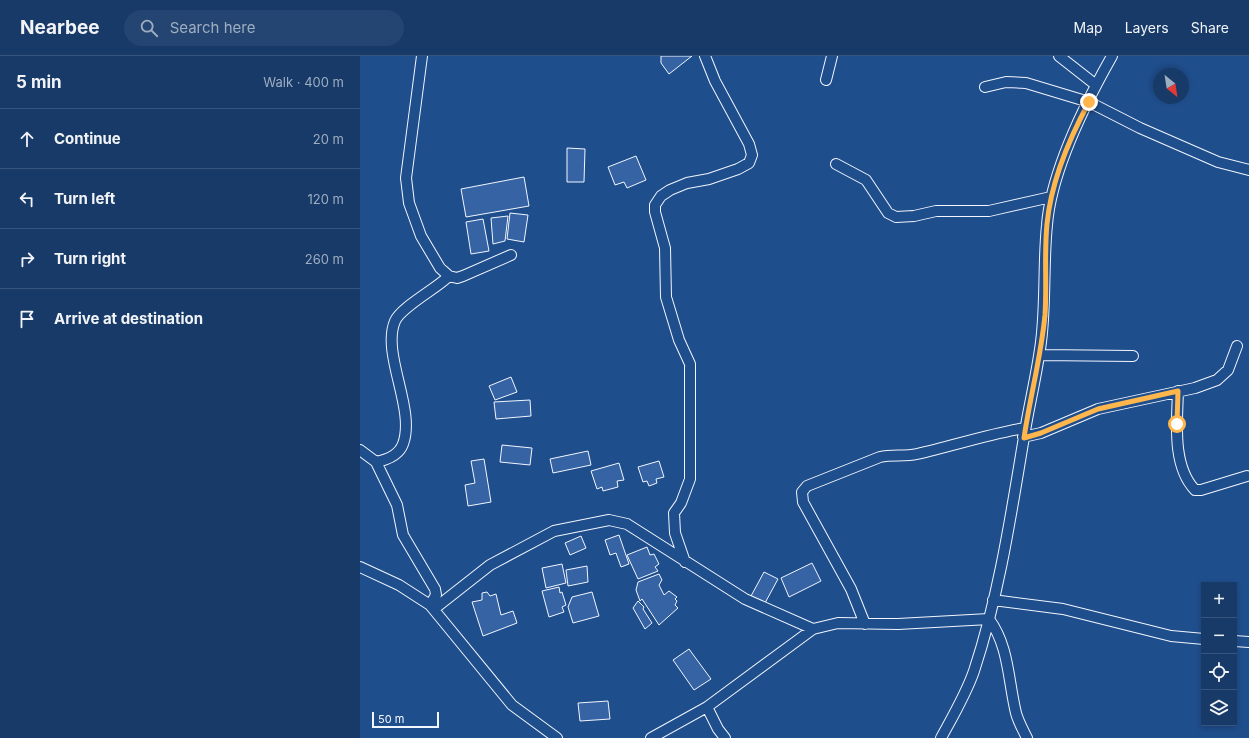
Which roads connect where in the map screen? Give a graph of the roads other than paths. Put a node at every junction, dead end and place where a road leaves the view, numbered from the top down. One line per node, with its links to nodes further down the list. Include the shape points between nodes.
1 (422, 56): 14 (street, via 406,178 409,203 421,236 440,268)
2 (705, 56): 23 (street, via 715,81 749,144 752,155 749,163 738,169 670,190 661,196 655,205 665,248 666,297 679,340 690,364 690,479 681,503 674,513 675,533)
3 (832, 56): 6 (street)
4 (1060, 56): 7 (street)
5 (1112, 56): 7 (street)
6 (826, 80)
7 (1096, 86): 9 (street)
8 (985, 87): 9 (street, via 1006,82 1026,84)
9 (1089, 102): 11 (street, via 1140,128 1218,162); 12 (street, via 1068,146)
10 (836, 164): 12 (street, via 866,180 888,213 896,217 936,211 989,211)
11 (1249, 170)
12 (1051, 198): 16 (street, via 1047,225 1045,314)
13 (511, 255): 14 (street, via 463,276)
14 (449, 276): 21 (street, via 408,306 396,319 391,332 403,402 403,445 386,460)
15 (1237, 346): 18 (street, via 1228,370 1217,380)
16 (1040, 355): 17 (street); 19 (street)
17 (1133, 356)
18 (1178, 391): 19 (street, via 1098,409 1041,433); 22 (street, via 1180,458 1189,483 1195,490 1201,490)
19 (1024, 433): 25 (street, via 1010,525); 28 (street, via 993,433 916,454 890,454 807,486 802,492 803,502 851,589)
20 (360, 450): 21 (street)
21 (376, 462): 26 (street, via 397,506 403,535 434,589 436,595)
22 (1247, 476)
23 (685, 562): 26 (street, via 627,524 609,520 554,531 490,565); 29 (street, via 745,599)
24 (360, 567): 26 (street, via 399,586)
25 (993, 600): 27 (street); 30 (street, via 1063,609 1171,636)
26 (432, 607): 34 (street, via 512,705)
27 (989, 619): 28 (street); 37 (street, via 974,672); 38 (street, via 998,631 1004,647 1016,715)
28 (865, 624): 29 (street, via 838,623)
29 (813, 629): 33 (street)
30 (1201, 639)
31 (1237, 641): 32 (street)
32 (1249, 642)
33 (707, 707): 35 (street); 36 (street)
34 (557, 738)
35 (651, 738)
36 (725, 738)
37 (941, 738)
38 (1027, 738)

